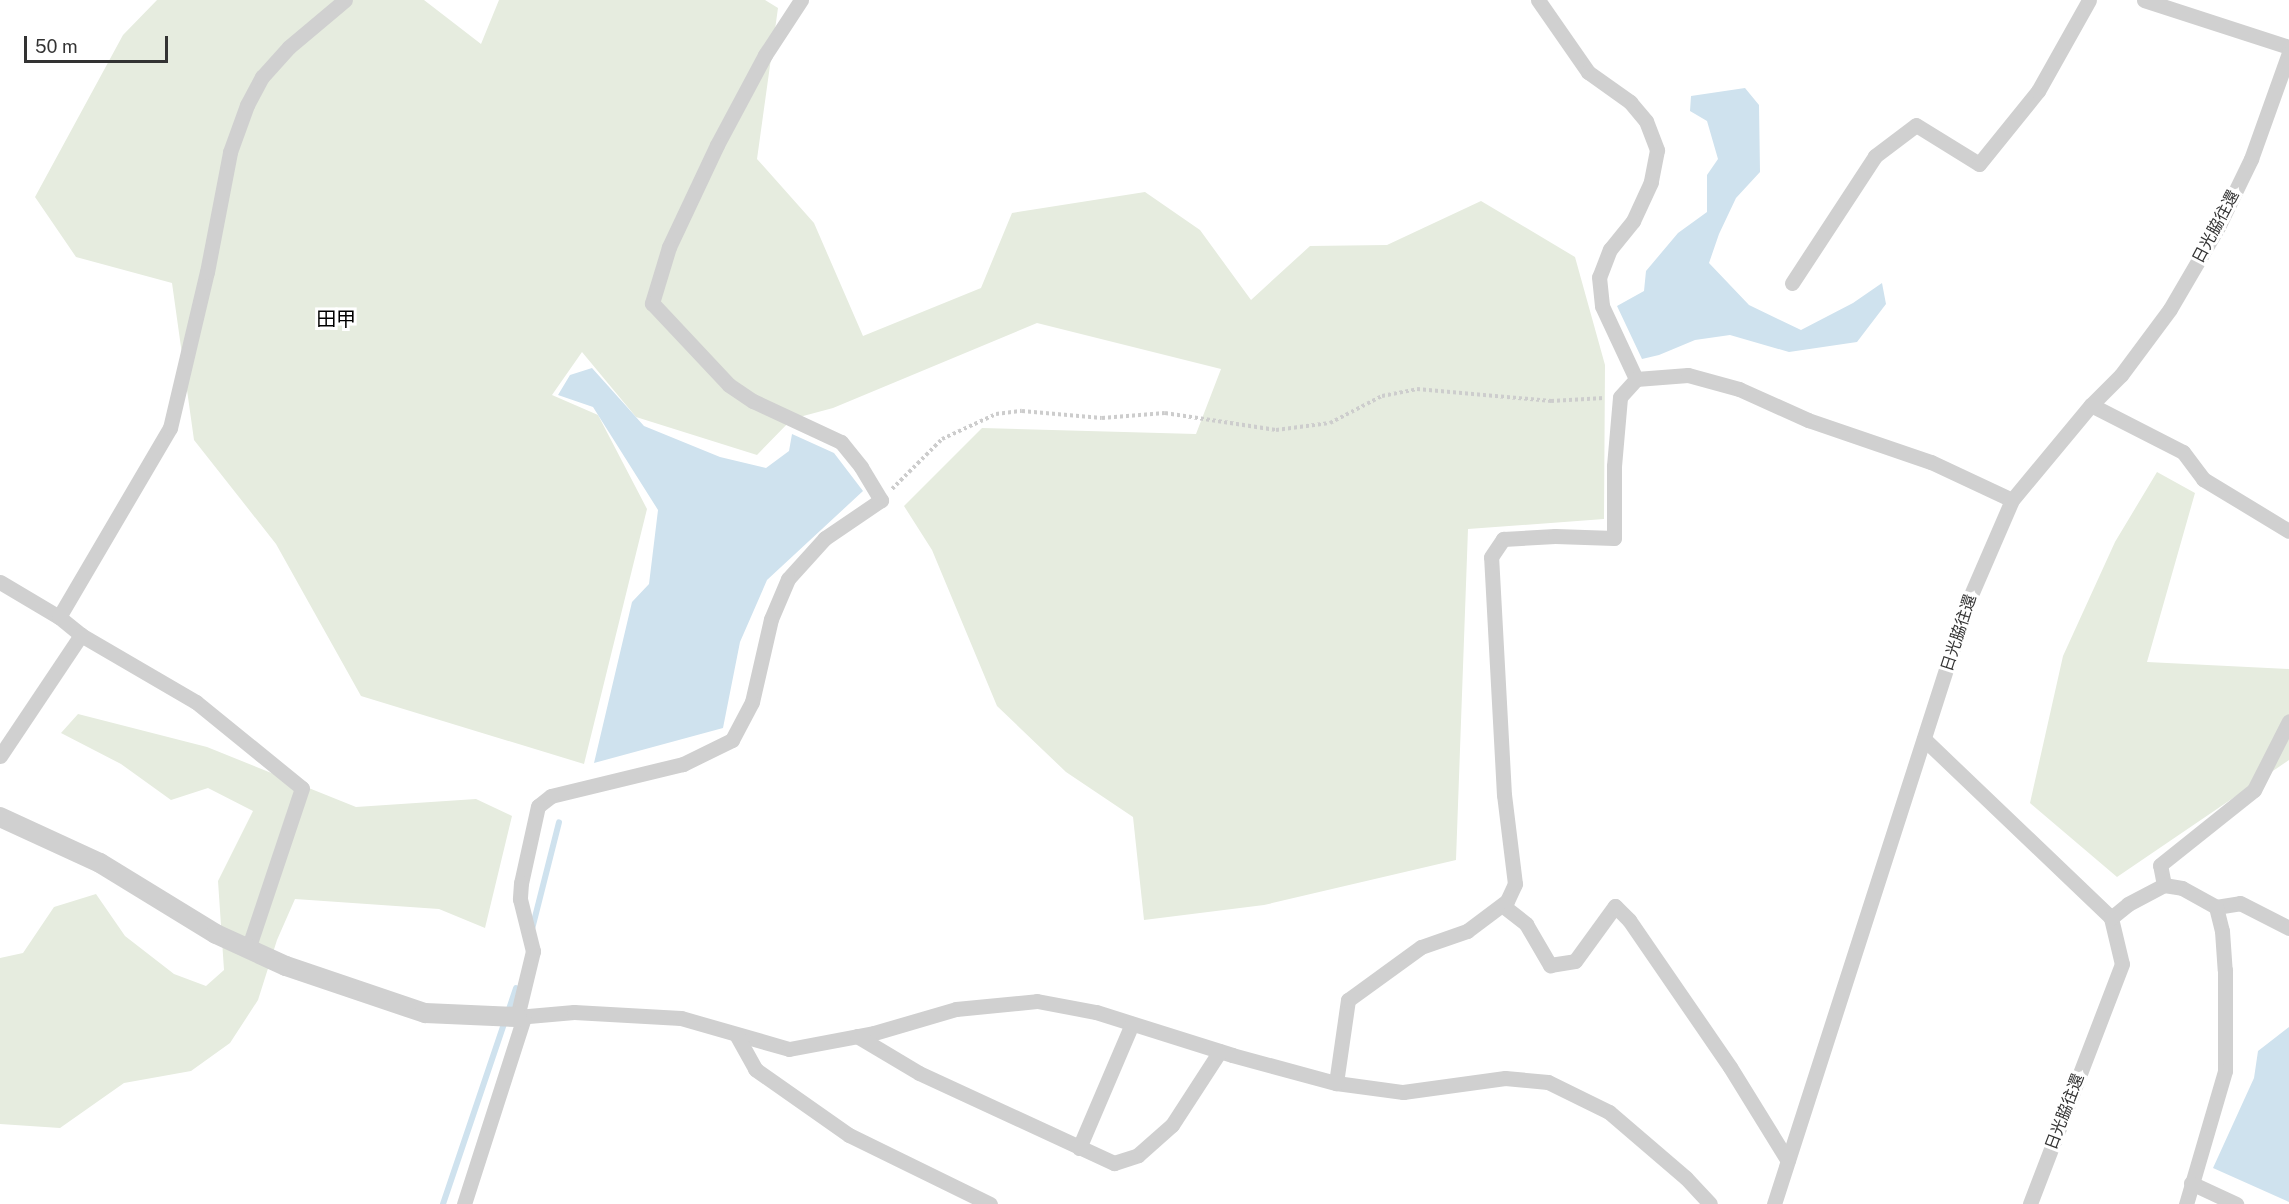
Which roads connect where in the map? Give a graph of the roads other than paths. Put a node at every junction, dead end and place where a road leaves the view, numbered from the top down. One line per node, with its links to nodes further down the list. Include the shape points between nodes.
1 (345, 0): 14 (street, via 289,47 262,77 247,105 230,152 207,272 170,428)
2 (801, 0): 26 (street, via 765,56 717,145 669,247 652,303 729,385 753,401 841,442 881,500 825,538 788,579 771,619 752,702 732,740 683,764 551,796 538,806 521,883 520,899 533,951)
3 (1538, 0): 9 (street, via 1588,72 1630,102 1646,121 1657,150 1651,182 1632,221 1610,249 1599,277 1602,306)
4 (2089, 0): 8 (street, via 2038,91 1979,164 1916,125 1875,156)
5 (2144, 0): 6 (street)
6 (2289, 46)
7 (2289, 53): 10 (street, 日光脇往還, via 2251,159 2218,227 2170,309 2121,375)
8 (1792, 283)
9 (1636, 379): 11 (street, via 1688,375 1738,389 1808,420 1931,462); 21 (street, via 1620,397 1614,466 1614,538 1503,539 1491,557 1504,795 1515,884)
10 (2091, 405): 11 (street, 日光脇往還); 12 (street, via 2183,452 2203,479)
11 (2012, 500): 17 (street, 日光脇往還, via 1967,604)
12 (2289, 531)
13 (0, 582): 14 (street)
14 (59, 617): 15 (street)
15 (81, 635): 18 (street); 25 (street, via 196,702 302,788)
16 (2289, 721): 20 (street, via 2254,790 2160,865)
17 (1924, 739): 23 (street); 33 (street, 日光脇往還)
18 (0, 756)
19 (0, 817): 25 (street, via 100,863 216,934)
20 (2164, 885): 22 (street, via 2182,888); 23 (street)
21 (1502, 905): 31 (street, via 1467,931 1421,946 1347,1000); 33 (street, via 1526,924 1550,965 1575,961 1615,906 1629,920 1730,1067)
22 (2216, 907): 24 (street, via 2240,903); 34 (street, via 2225,970 2225,1071)
23 (2111, 918): 39 (street, 日光脇往還, via 2122,964)
24 (2289, 928)
25 (248, 949): 26 (street, via 286,966 425,1013)
26 (520, 1017): 28 (street, via 574,1011 622,1012 681,1018); 35 (street)
27 (1132, 1024): 29 (street, via 1096,1012 1037,1001 956,1009); 30 (street); 32 (street)
28 (737, 1036): 29 (street, via 789,1049); 36 (street, via 755,1069 849,1135)
29 (856, 1036): 32 (street, via 919,1073)
30 (1220, 1051): 31 (street); 32 (street, via 1172,1125 1138,1155 1114,1163)
31 (1336, 1083): 37 (street, via 1403,1092 1505,1078 1548,1082 1609,1112 1686,1178)
32 (1079, 1148)
33 (1788, 1161): 38 (street, 日光脇往還)
34 (2191, 1183): 40 (street); 41 (street)
35 (464, 1204)
36 (990, 1204)
37 (1710, 1204)
38 (1774, 1204)
39 (2030, 1204)
40 (2186, 1204)
41 (2236, 1204)

